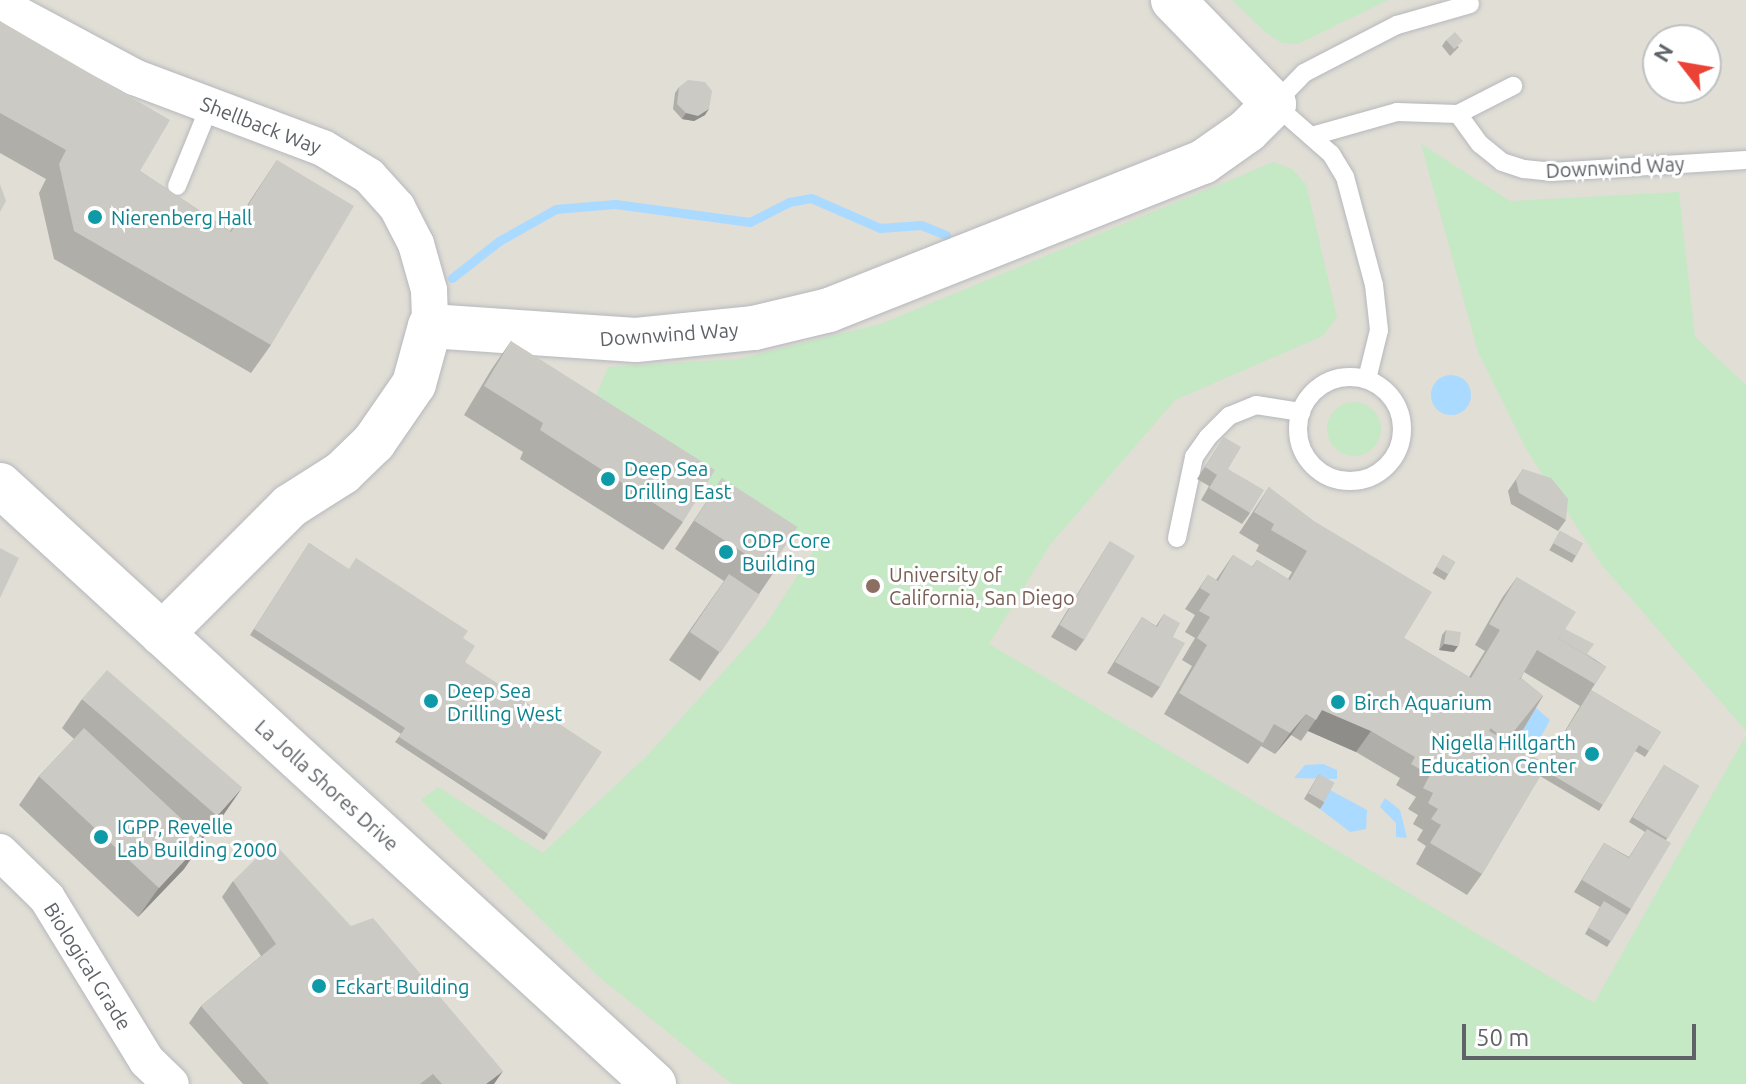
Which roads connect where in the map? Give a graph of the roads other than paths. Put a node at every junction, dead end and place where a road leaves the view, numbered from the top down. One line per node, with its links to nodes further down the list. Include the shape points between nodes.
1 (1173, 0): 5 (street)
2 (1470, 4): 5 (lane, via 1397,25 1304,73)
3 (0, 5): 6 (street, Shellback Way, via 78,51)
4 (1513, 86): 7 (lane)
5 (1274, 104): 8 (lane); 11 (street, Downwind Way, via 1203,162 829,310 741,330 636,340)
6 (210, 105): 10 (lane); 11 (street, Shellback Way, via 323,148 369,176 397,207 416,244 429,290)
7 (1458, 114): 8 (lane, via 1397,112); 9 (lane, Downwind Way, via 1480,144 1502,162 1524,169)
8 (1312, 136): 12 (lane, via 1345,177 1374,285 1379,330)
9 (1746, 160)
10 (177, 186)
11 (430, 326): 16 (street, via 414,384 374,442 342,473 290,506)
12 (1367, 379): 13 (lane, via 1335,379 1320,386); 13 (lane, via 1383,388 1402,417 1398,451 1373,477 1357,482 1322,474 1301,447)
13 (1301, 412): 15 (lane, via 1256,405 1229,416 1208,437 1194,457)
14 (0, 485): 16 (street, La Jolla Shores Drive)
15 (1177, 538)
16 (162, 634): 19 (street, La Jolla Shores Drive)
17 (0, 852): 18 (street, Biological Grade, via 47,898 147,1061)
18 (171, 1084)
19 (654, 1084)

